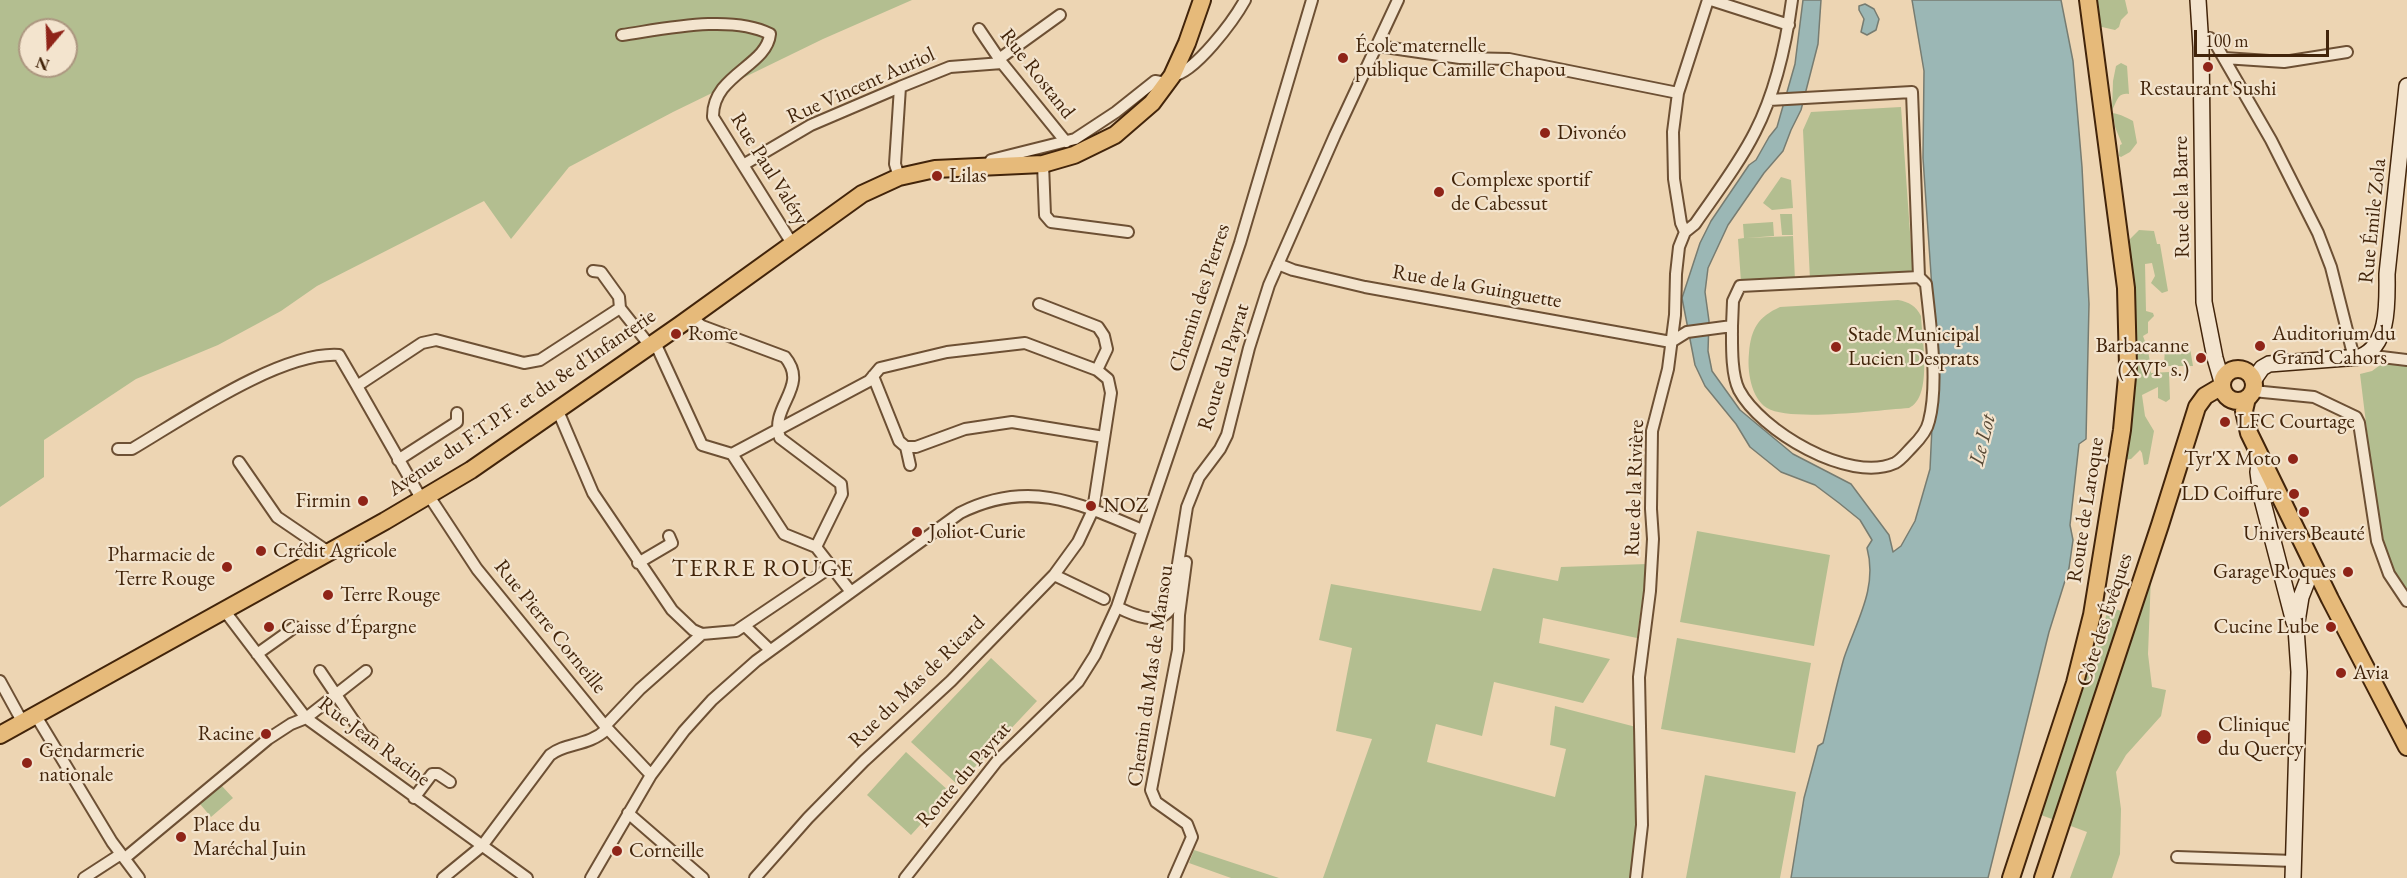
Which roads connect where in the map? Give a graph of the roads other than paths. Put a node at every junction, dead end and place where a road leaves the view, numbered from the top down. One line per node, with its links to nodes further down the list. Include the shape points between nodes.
1 (1202, 0): 18 (main road, Avenue du F.T.P.F. et du 8e d'Infanterie)
2 (1245, 0): 18 (street, via 1217,41)
3 (1312, 0): 63 (street, Chemin des Pierres, via 1240,243)
4 (1398, 0): 14 (street, Route du Payrat)
5 (1709, 0): 10 (street); 21 (street, Rue de la Rivière)
6 (1792, 0): 10 (street)
7 (2088, 0): 110 (main road, Route de Laroque, via 2126,288 2128,366 2122,430 2092,615 2075,683)
8 (2199, 5): 13 (main road, Rue de la Barre)
9 (1060, 15): 17 (street)
10 (1789, 25): 22 (street)
11 (979, 29): 17 (street, Rue Rostand)
12 (622, 35): 25 (street, Rue Paul Valéry, via 713,25 758,28 770,34 762,52 730,79 713,106 713,117)
13 (2201, 39): 16 (street, via 2213,40); 46 (main road, Rue de la Barre, via 2205,302)
14 (1378, 46): 21 (street, via 1460,58 1509,59); 32 (street, Route du Payrat)
15 (2347, 52): 16 (street, via 2284,62)
16 (2224, 58): 41 (street, via 2318,234)
17 (1001, 61): 20 (street, Rue Vincent Auriol, via 950,68); 23 (street, Rue Rostand)
18 (1169, 80): 23 (street, via 1155,81 1116,112); 24 (main road, Avenue du F.T.P.F. et du 8e d'Infanterie, via 1152,103 1115,135 1074,155)
19 (2407, 86): 27 (main road, Rue Émile Zola)
20 (900, 87): 25 (street, Rue Vincent Auriol, via 811,125); 28 (street, via 895,164)
21 (1678, 93): 30 (street, Rue de la Rivière, via 1673,132 1674,180)
22 (1773, 100): 30 (street, via 1695,224); 34 (street, via 1912,92)
23 (1066, 142): 26 (street, via 987,161)
24 (1043, 164): 26 (main road, Avenue du F.T.P.F. et du 8e d'Infanterie); 29 (street, via 1045,215 1051,222)
25 (743, 165): 31 (street, Rue Paul Valéry)
26 (987, 167): 28 (main road, Avenue du F.T.P.F. et du 8e d'Infanterie, via 935,169)
27 (2403, 172): 41 (main road, Rue Émile Zola, via 2383,328 2375,345)
28 (898, 177): 31 (main road, Avenue du F.T.P.F. et du 8e d'Infanterie, via 862,194)
29 (1128, 232)
30 (1685, 232): 39 (street, Rue de la Rivière, via 1679,247)
31 (793, 245): 37 (main road, Avenue du F.T.P.F. et du 8e d'Infanterie)
32 (1278, 264): 39 (street, Rue de la Guinguette, via 1365,287); 60 (street, Route du Payrat, via 1249,348 1227,435 1199,477)
33 (593, 271): 36 (street, via 602,272 619,297)
34 (1919, 277): 38 (street, via 1740,286 1733,301); 38 (street, via 1926,284 1932,343 1932,403 1929,423 1919,440 1896,462 1843,465 1821,457 1756,413 1738,388)
35 (1039, 304): 43 (street, via 1098,327 1107,349)
36 (620, 308): 40 (street); 45 (street, via 540,360 524,363 436,340 422,343)
37 (692, 317): 40 (main road, Avenue du F.T.P.F. et du 8e d'Infanterie); 50 (street, via 702,326 785,357 793,366 795,380)
38 (1732, 326): 39 (street, via 1687,332)
39 (1671, 342): 109 (street, Rue de la Rivière, via 1652,431 1653,539 1639,677 1642,825)
40 (651, 344): 48 (main road, Avenue du F.T.P.F. et du 8e d'Infanterie); 55 (street, via 657,347 702,445)
41 (2360, 356): 42 (street); 47 (main road, via 2269,364 2262,368)
42 (2407, 360)
43 (1098, 370): 44 (street, via 1025,343 947,352 880,368); 52 (street, Rue du Mas de Ricard, via 1108,379 1111,393)
44 (873, 376): 50 (street); 53 (street, via 899,441)
45 (357, 386): 54 (street, Rue Pierre Corneille, via 339,355 300,359 242,385 132,449); 57 (street, Rue Pierre Corneille)
46 (2224, 389): 47 (main road, via 2238,401); 47 (main road, via 2230,372 2239,370 2248,374); 51 (main road); 111 (main road, Côte des Évêques, via 2205,396 2197,407)
47 (2251, 390): 51 (main road, via 2244,411); 74 (street, via 2314,397 2350,413 2359,423 2377,542 2389,574)
48 (558, 411): 61 (main road, Avenue du F.T.P.F. et du 8e d'Infanterie); 67 (street, via 592,493)
49 (458, 413): 57 (street, via 457,422)
50 (777, 429): 55 (street); 65 (street, via 780,438 841,484 842,494)
51 (2249, 433): 56 (main road)
52 (1104, 437): 53 (street, via 1012,422 964,429); 62 (street, Rue du Mas de Ricard)
53 (906, 447): 59 (street)
54 (118, 449)
55 (732, 454): 65 (street, via 784,534)
56 (2260, 456): 69 (main road); 72 (main road, via 2261,495)
57 (398, 460): 61 (street, Rue Pierre Corneille)
58 (239, 462): 66 (street, via 278,517)
59 (910, 465)
60 (1193, 494): 75 (street, Route du Payrat, via 1187,507 1171,608 1160,619); 108 (street, Chemin du Mas de Mansou, via 1178,650 1151,790 1156,801 1187,824 1192,837)
61 (425, 498): 66 (main road, Avenue du F.T.P.F. et du 8e d'Infanterie); 88 (street, Rue Pierre Corneille, via 477,569)
62 (1093, 510): 63 (street); 70 (street, Rue du Mas de Ricard, via 1078,542); 71 (street, via 1045,496 1011,495 982,502 960,513)
63 (1142, 530): 75 (street, Chemin des Pierres)
64 (669, 536): 67 (street, via 672,543)
65 (816, 547): 68 (street)
66 (326, 554): 76 (main road, Avenue du F.T.P.F. et du 8e d'Infanterie)
67 (638, 562): 79 (street, via 672,610)
68 (831, 567): 71 (street); 77 (street)
69 (2317, 573): 72 (main road); 91 (main road)
70 (1054, 575): 73 (street); 101 (street, Rue du Mas de Ricard, via 951,681 864,760)
71 (851, 592): 80 (street)
72 (2293, 597): 99 (main road, via 2299,672)
73 (1104, 599)
74 (2407, 600)
75 (1121, 609): 107 (street, Route du Payrat, via 1078,682 997,761)
76 (224, 610): 81 (street, Rue Jean Racine); 87 (main road, Avenue du F.T.P.F. et du 8e d'Infanterie)
77 (745, 626): 79 (street, via 736,631); 80 (street)
78 (295, 627): 81 (street)
79 (702, 634): 88 (street, via 640,689)
80 (770, 650): 92 (street, via 712,700)
81 (256, 654): 86 (street, Rue Jean Racine)
82 (320, 671): 85 (street)
83 (366, 671): 85 (street)
84 (0, 681): 87 (street)
85 (336, 693): 86 (street); 90 (street, via 364,736)
86 (306, 718): 94 (street, Rue Jean Racine); 97 (street, via 268,739)
87 (29, 719): 89 (main road, Avenue du F.T.P.F. et du 8e d'Infanterie); 97 (street)
88 (606, 728): 92 (street, Rue Pierre Corneille); 96 (street, via 581,745 558,749 550,755)
89 (0, 735)
90 (372, 741)
91 (2407, 747)
92 (651, 775): 95 (street)
93 (450, 782): 94 (street, via 432,774)
94 (414, 798): 96 (street, Rue Jean Racine)
95 (628, 813): 105 (street); 106 (street)
96 (482, 846): 103 (street); 104 (street, Rue Jean Racine)
97 (123, 856): 100 (street); 102 (street)
98 (2177, 857): 99 (street)
99 (2294, 861): 112 (main road)
100 (134, 876)
101 (758, 877)
102 (84, 878)
103 (443, 878)
104 (527, 878)
105 (591, 878)
106 (703, 878)
107 (905, 878)
108 (1174, 878)
109 (1636, 878)
110 (2011, 878)
111 (2043, 878)
112 (2293, 878)

